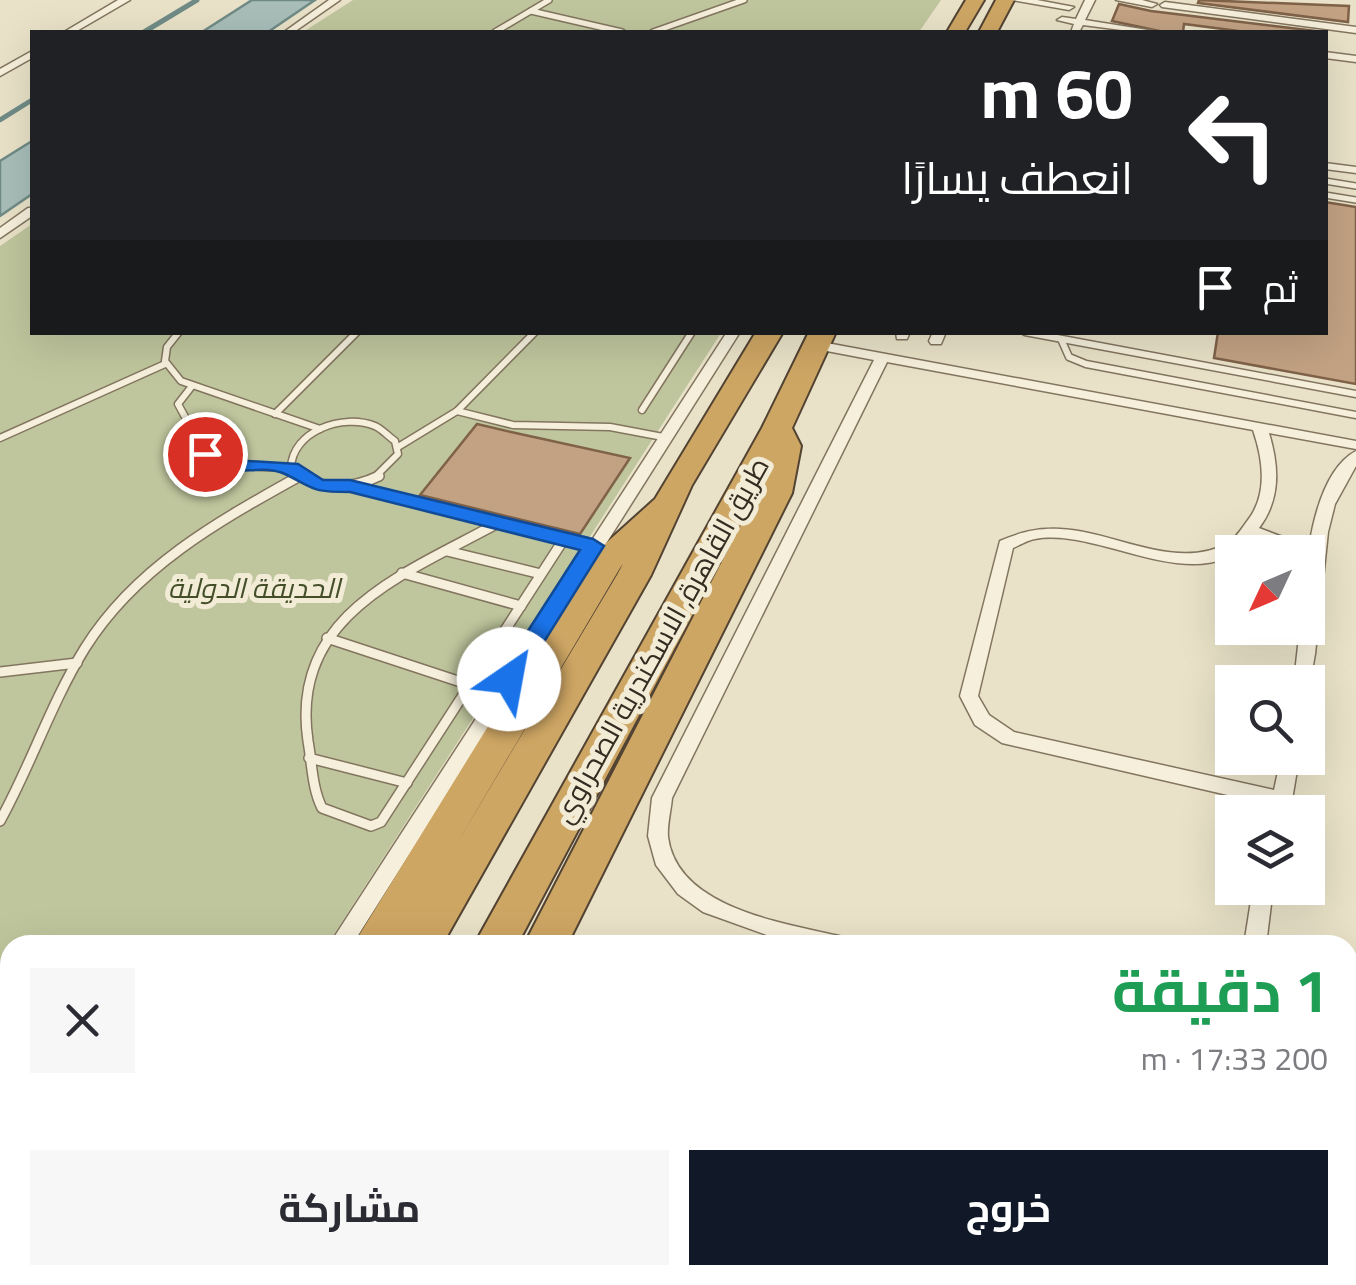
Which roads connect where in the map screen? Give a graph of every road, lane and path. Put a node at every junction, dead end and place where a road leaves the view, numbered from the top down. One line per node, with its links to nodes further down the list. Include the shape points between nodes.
1 (125, 0): 18 (street)
2 (334, 0): 19 (street)
3 (549, 0): 14 (lane)
4 (744, 0): 22 (lane)
5 (975, 0): 23 (highway)
6 (1004, 0): 24 (highway)
7 (1017, 0): 10 (street)
8 (1090, 0): 16 (street)
9 (1121, 0): 11 (street)
10 (1068, 2): 15 (street)
11 (1152, 4)
12 (1186, 4): 13 (street); 17 (street)
13 (1165, 5)
14 (532, 11): 20 (lane); 21 (lane)
15 (1062, 20): 16 (street); 25 (street)
16 (1077, 28): 26 (street)
17 (1354, 29)
18 (72, 30)
19 (291, 30)
20 (499, 30)
21 (613, 30)
22 (658, 30)
23 (957, 30)
24 (989, 30)
25 (1057, 30)
26 (1116, 30)
27 (30, 55): 30 (street)
28 (1328, 55): 29 (street)
29 (1356, 59)
30 (0, 73)
31 (1328, 166): 32 (street)
32 (1356, 170)
33 (1328, 181): 34 (lane)
34 (1356, 186)
35 (1328, 195): 36 (lane)
36 (1356, 200)
37 (30, 212): 38 (street)
38 (0, 234)
39 (176, 335): 49 (lane)
40 (354, 335): 54 (lane)
41 (532, 335): 53 (lane)
42 (690, 335): 52 (lane)
43 (732, 335): 59 (street)
44 (768, 335): 67 (highway, طريق القاهرة, الاسكندرية الصحراوي)
45 (1042, 335): 47 (lane)
46 (819, 339): 48 (street); 57 (highway, طريق القاهرة, الاسكندرية الصحراوي)
47 (1061, 339): 51 (lane); 55 (lane, via 1069,357 1086,364)
48 (882, 358): 56 (street); 92 (street, via 657,817 672,875 708,906)
49 (166, 364): 50 (lane); 60 (lane)
50 (192, 386): 54 (lane); 64 (lane, via 178,404 210,458 230,466)
51 (1356, 394)
52 (642, 410)
53 (457, 411): 59 (lane, via 512,425 624,428); 62 (lane)
54 (276, 414): 58 (lane)
55 (1356, 414)
56 (1258, 427): 61 (street); 69 (street, via 1269,487)
57 (777, 428): 90 (highway, طريق القاهرة, الاسكندرية الصحراوي); 91 (highway, via 786,446 776,493)
58 (320, 430): 62 (lane, via 365,424 391,435); 64 (lane, via 295,447)
59 (663, 437): 73 (street)
60 (0, 438)
61 (1356, 444)
62 (398, 447): 66 (lane, via 382,474)
63 (1356, 456): 71 (street, via 1326,504)
64 (291, 468): 65 (lane)
65 (298, 477): 66 (lane); 79 (lane, via 158,563 117,604)
66 (350, 486): 68 (lane)
67 (668, 502): 88 (highway, via 607,562); 89 (highway, طريق القاهرة, الاسكندرية الصحراوي, via 634,576)
68 (498, 523): 72 (lane); 74 (lane)
69 (1251, 531): 70 (street); 84 (street, via 1226,550 1178,558 1048,533 1012,540 1000,557 969,696 982,720 1009,738)
70 (1262, 535)
71 (1321, 535)
72 (564, 539): 73 (lane); 76 (lane)
73 (593, 546): 87 (street)
74 (445, 550): 75 (lane); 76 (lane)
75 (402, 573): 77 (lane); 78 (lane, via 354,606)
76 (541, 574): 77 (lane)
77 (520, 606): 81 (lane)
78 (327, 638): 81 (lane); 82 (lane, via 305,693)
79 (76, 663): 80 (lane); 85 (lane)
80 (0, 672)
81 (470, 685): 83 (lane)
82 (310, 758): 83 (lane); 83 (lane, via 322,808 366,825 381,822)
83 (406, 783)
84 (1238, 795)
85 (0, 821)
86 (1261, 905): 93 (street)
87 (346, 935)
88 (380, 935)
89 (426, 935)
90 (501, 935)
91 (550, 935)
92 (800, 935)
93 (1256, 935)

